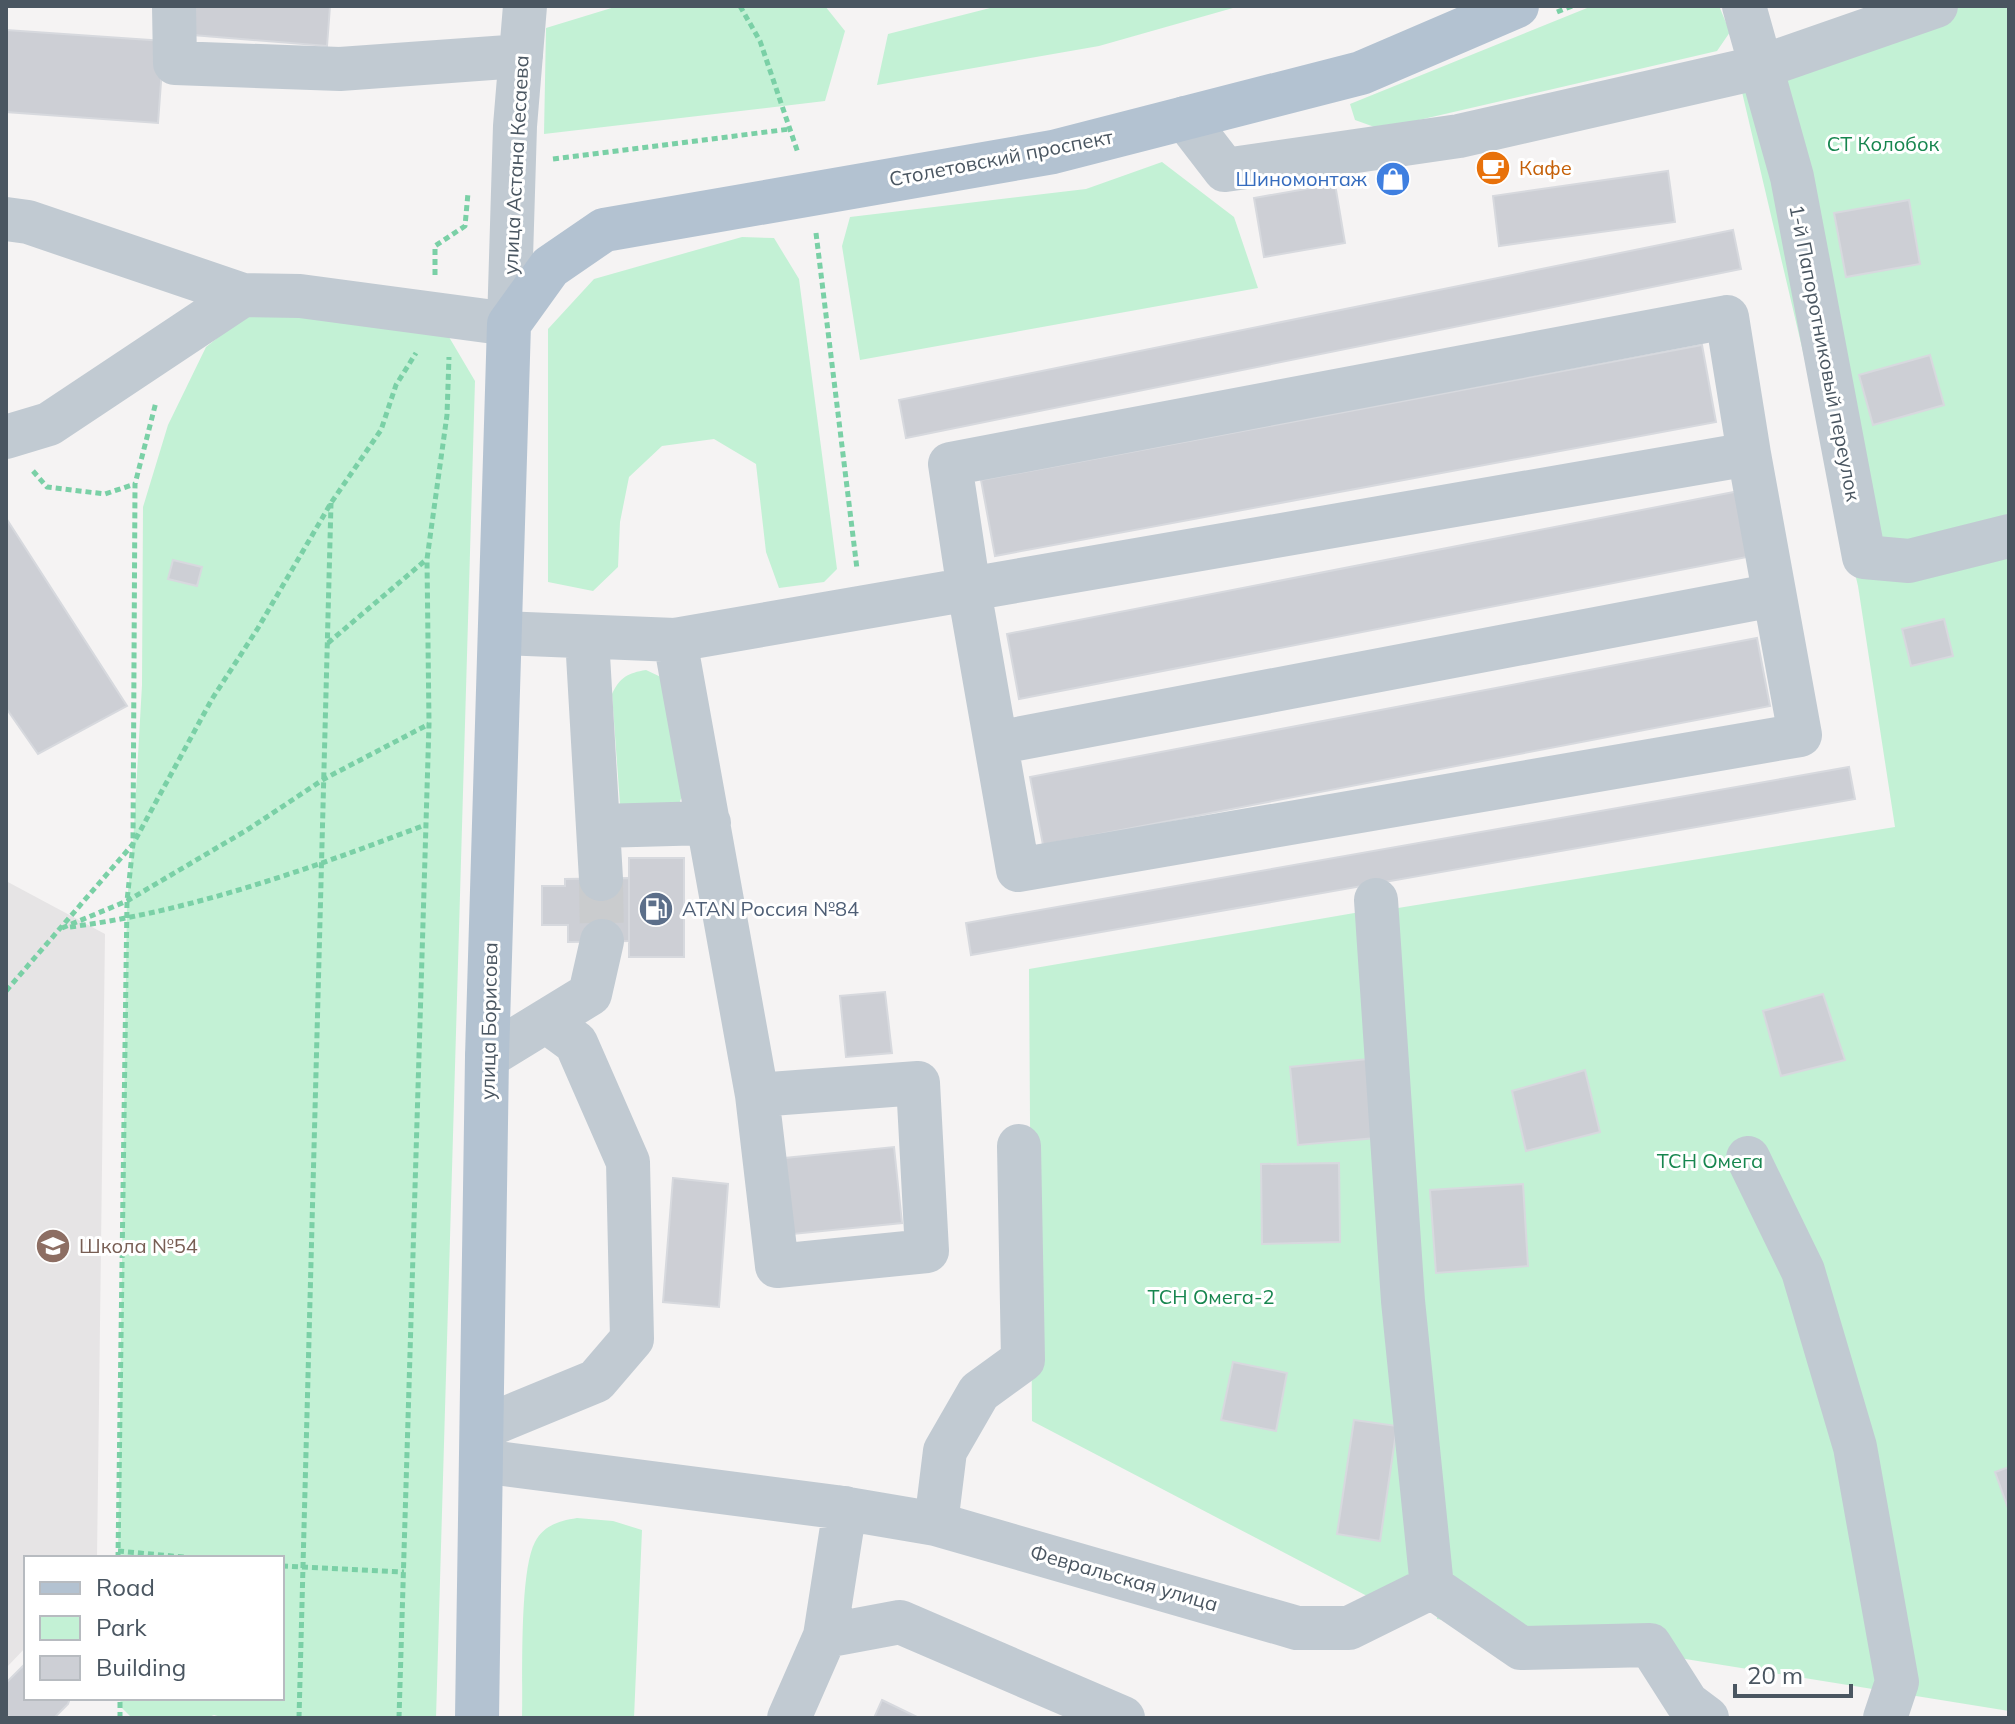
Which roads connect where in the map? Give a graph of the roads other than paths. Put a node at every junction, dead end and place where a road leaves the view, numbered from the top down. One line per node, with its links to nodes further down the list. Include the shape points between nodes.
1 (174, 6): 6 (street, via 175,63 340,69)
2 (525, 6): 6 (street, улица Астана Кесаева)
3 (1517, 6): 8 (main road, Столетовский проспект, via 1361,73)
4 (1744, 6): 7 (street, 1-й Папоротниковый переулок)
5 (1936, 6): 7 (street)
6 (521, 56): 11 (street, улица Астана Кесаева)
7 (1761, 67): 8 (street, via 1459,136 1225,170); 14 (street, 1-й Папоротниковый переулок, via 1792,177 1864,557 1909,561)
8 (1185, 118): 11 (main road, Столетовский проспект, via 1053,152 604,230 550,267)
9 (6, 219): 10 (street)
10 (243, 295): 11 (street, via 300,296 435,338); 12 (street)
11 (509, 324): 17 (main road, улица Борисова)
12 (16, 450)
13 (1749, 454): 15 (street); 15 (street, via 1727,317 950,464); 16 (street)
14 (2009, 536)
15 (969, 590): 19 (street); 20 (street)
16 (1774, 595): 20 (street); 20 (street, via 1800,735 1018,870)
17 (500, 633): 18 (street); 27 (main road, улица Борисова)
18 (587, 638): 19 (street); 22 (street)
19 (675, 640): 21 (street)
20 (996, 743)
21 (709, 823): 22 (street); 28 (street)
22 (599, 826): 23 (street)
23 (601, 879)
24 (1376, 900): 34 (street, via 1403,1301)
25 (602, 941): 26 (street, via 590,994)
26 (546, 1021): 27 (street); 31 (street, via 576,1043 628,1162 632,1339 596,1381)
27 (487, 1057): 31 (main road, улица Борисова)
28 (757, 1095): 28 (street, via 918,1083 927,1251 777,1266)
29 (1019, 1146): 33 (street, via 1023,1360 979,1392 945,1451)
30 (1748, 1158): 40 (street, via 1803,1271 1855,1447 1897,1682)
31 (482, 1444): 32 (street, Февральская улица); 36 (main road, улица Борисова)
32 (845, 1508): 33 (street, Февральская улица); 35 (street)
33 (936, 1524): 34 (street, Февральская улица, via 1297,1628 1349,1628)
34 (1432, 1587): 39 (street, via 1521,1648 1650,1645 1687,1703)
35 (825, 1636): 37 (street); 38 (street, via 900,1622)
36 (477, 1718)
37 (789, 1718)
38 (1123, 1718)
39 (1707, 1718)
40 (1885, 1718)

